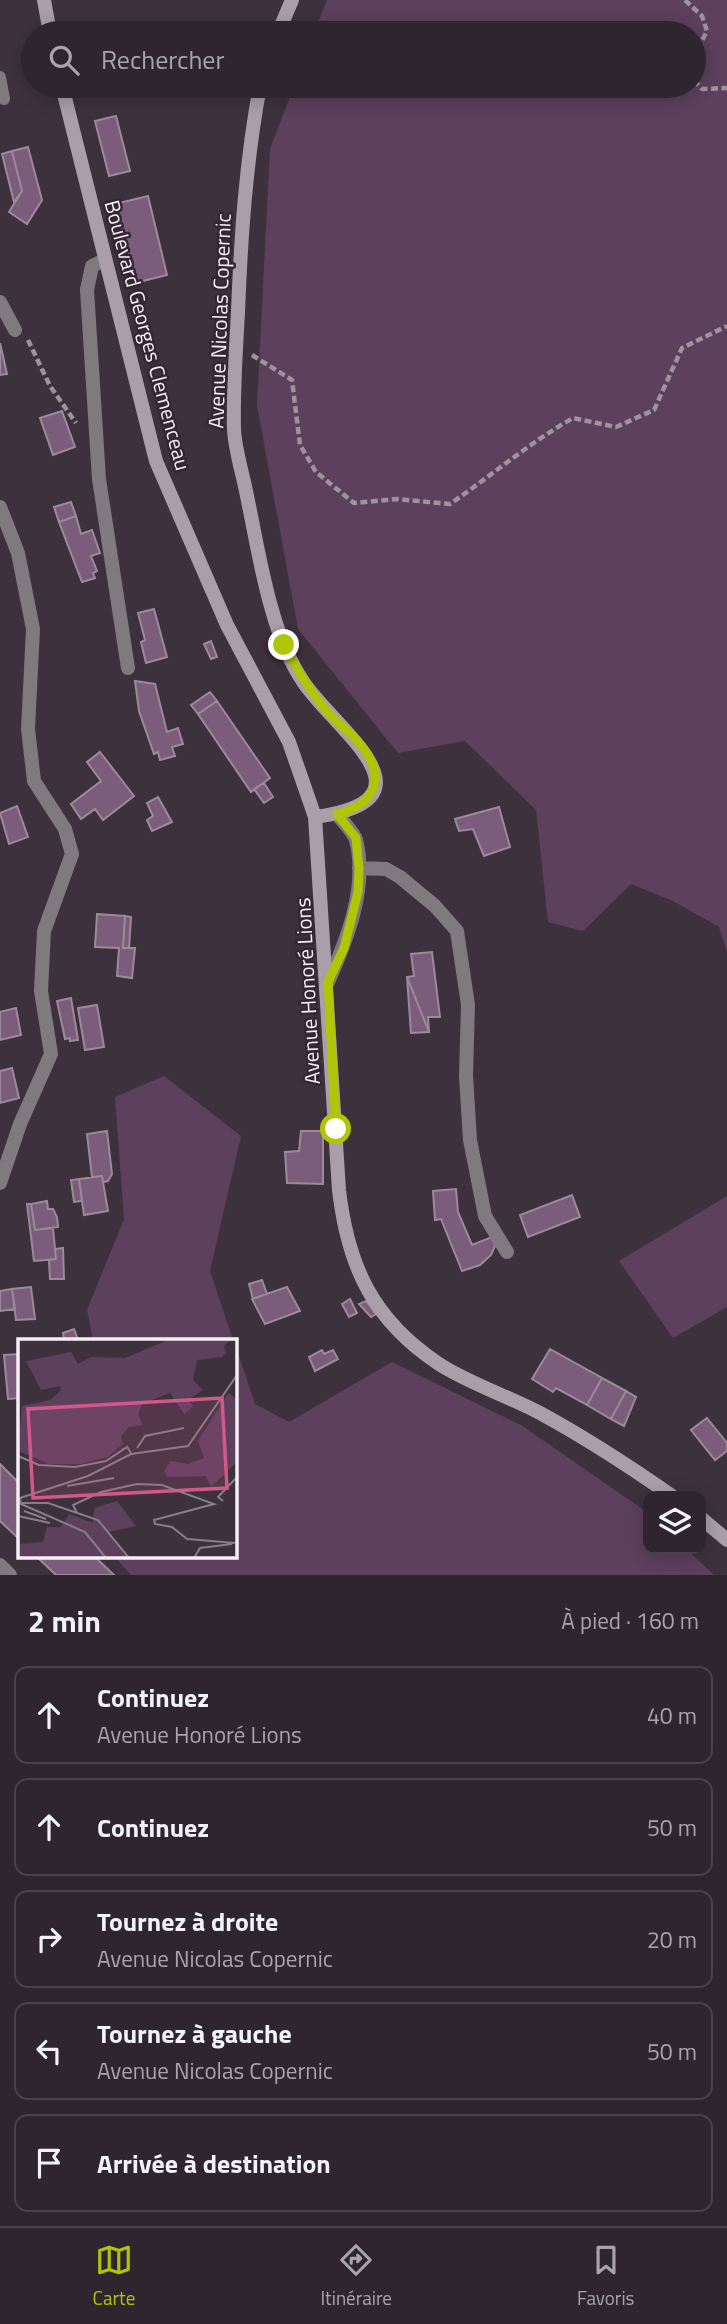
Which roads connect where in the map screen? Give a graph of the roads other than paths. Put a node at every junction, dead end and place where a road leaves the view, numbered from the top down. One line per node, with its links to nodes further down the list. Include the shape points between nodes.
1 (44, 0): 3 (main road)
2 (292, 0): 4 (main road)
3 (48, 21)
4 (283, 21)
5 (0, 77): 8 (lane)
6 (65, 98): 9 (main road, Boulevard Georges Clemenceau)
7 (258, 98): 14 (main road, Avenue Nicolas Copernic, via 248,149 234,431 271,610 284,645 303,682 372,763 375,782 370,799)
8 (4, 99)
9 (105, 260): 13 (street, via 92,266 86,290 99,479); 15 (main road, Boulevard Georges Clemenceau, via 156,461 227,625 289,742)
10 (0, 302): 11 (street)
11 (16, 330)
12 (0, 507): 18 (street, via 18,553 33,629 28,729 34,781 65,829 72,854 44,931 41,991 51,1054)
13 (128, 668)
14 (337, 814): 15 (main road, Avenue Nicolas Copernic); 16 (street, via 356,838)
15 (315, 817): 17 (main road, Avenue Honoré Lions)
16 (359, 868): 17 (street, via 344,948); 19 (street, via 386,869 400,877 457,931 468,1005 466,1076 471,1140 485,1216)
17 (328, 982): 20 (main road, Avenue Honoré Lions, via 344,1234 358,1276 378,1308 440,1364 593,1443)
18 (0, 1183)
19 (507, 1252)
20 (665, 1491)
21 (706, 1522): 22 (main road)
22 (727, 1540)
23 (0, 1565): 24 (street)
24 (10, 1575)

